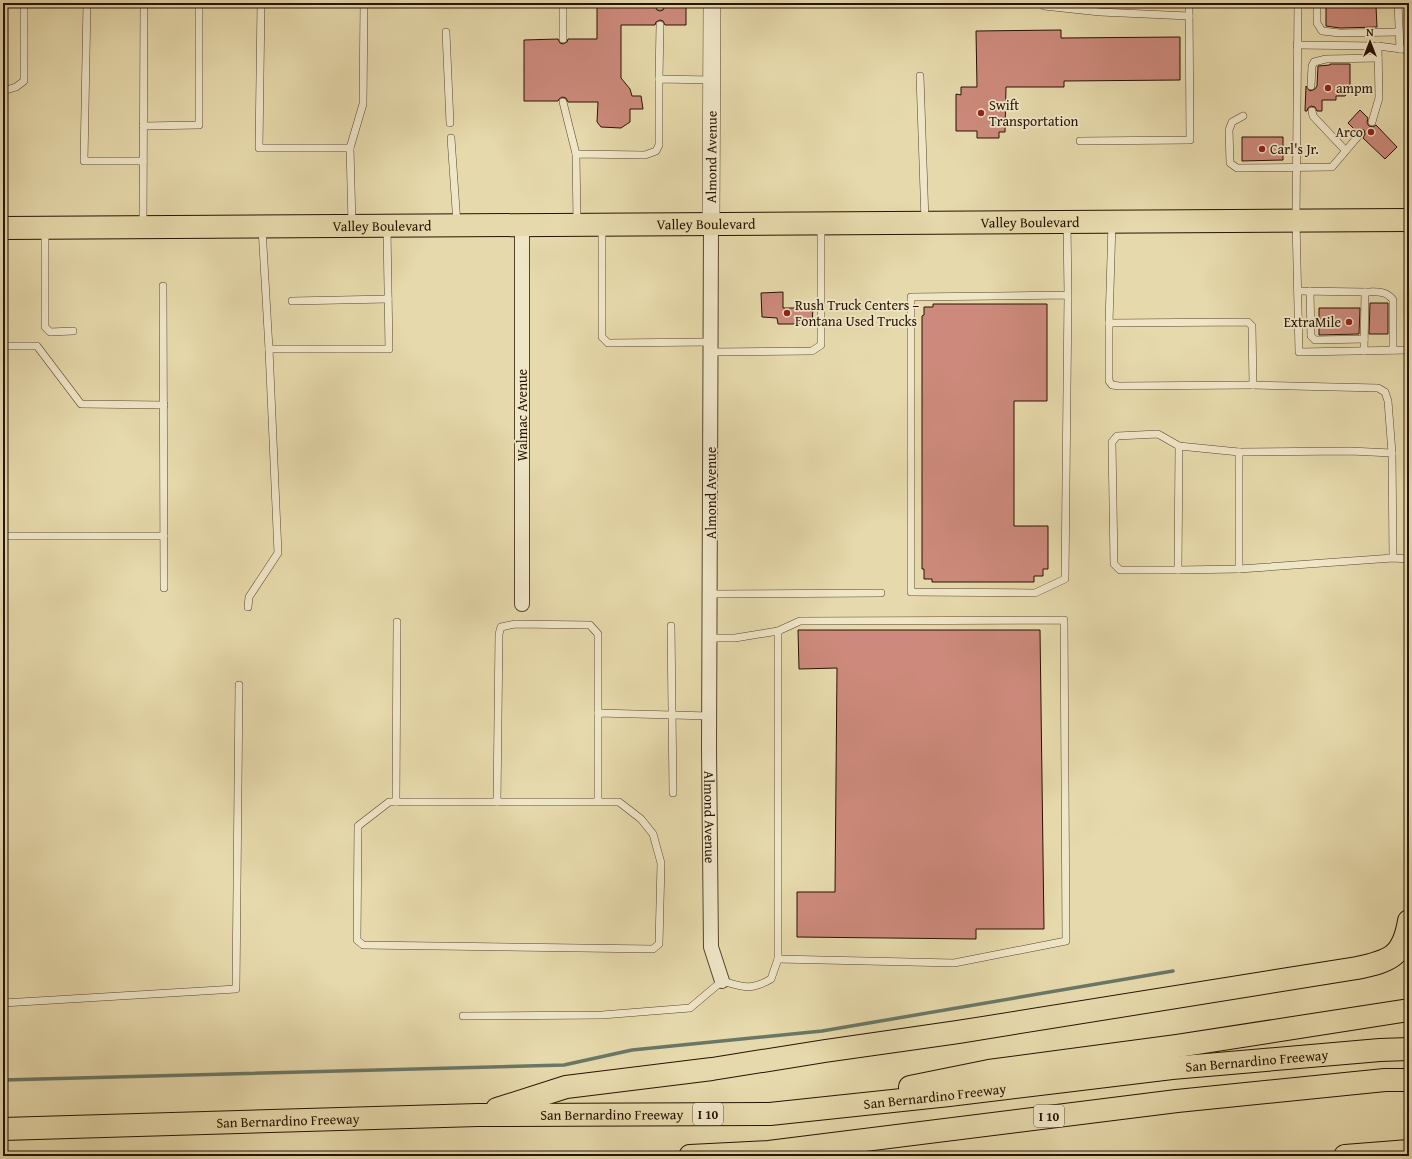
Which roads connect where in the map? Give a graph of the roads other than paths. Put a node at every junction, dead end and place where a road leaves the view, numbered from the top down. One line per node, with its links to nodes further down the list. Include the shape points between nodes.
1 (24, 3): 28 (lane, via 24,81 16,88)
2 (86, 3): 41 (lane, via 84,162)
3 (144, 3): 34 (lane)
4 (199, 3): 34 (lane, via 199,125)
5 (261, 3): 38 (lane, via 259,148)
6 (364, 3): 38 (lane, via 363,104)
7 (564, 3): 18 (lane)
8 (712, 3): 26 (street, Almond Avenue)
9 (1044, 3): 14 (lane, via 1044,6 1100,12)
10 (1189, 3): 14 (lane)
11 (1298, 3): 19 (lane)
12 (1317, 3): 17 (lane, via 1317,23 1322,31)
13 (1398, 3): 17 (lane)
14 (1189, 16): 37 (lane, via 1190,140)
15 (660, 25): 25 (lane)
16 (446, 32): 33 (lane)
17 (1399, 32): 21 (lane)
18 (563, 39)
19 (1298, 45): 20 (lane); 42 (lane)
20 (1378, 46): 21 (lane); 23 (lane)
21 (1400, 49): 22 (lane)
22 (1409, 50)
23 (1378, 58): 27 (lane, via 1326,59 1314,62); 32 (lane, via 1379,98)
24 (920, 76): 47 (lane)
25 (659, 79): 26 (lane); 40 (lane, via 659,145 656,151 646,155)
26 (712, 80): 48 (street, Almond Avenue)
27 (1311, 86)
28 (3, 91)
29 (563, 102): 40 (lane)
30 (1312, 111): 39 (lane, via 1313,116)
31 (1243, 116): 42 (lane, via 1232,122 1229,130 1230,163 1237,168)
32 (1372, 122)
33 (450, 123)
34 (143, 126): 41 (lane)
35 (1360, 134): 39 (lane)
36 (451, 138): 53 (lane)
37 (1080, 141)
38 (350, 148): 56 (lane)
39 (1345, 150): 42 (lane, via 1332,167)
40 (576, 154): 50 (lane)
41 (143, 161): 59 (lane)
42 (1297, 167): 43 (lane)
43 (1296, 220): 44 (main road, Valley Boulevard); 46 (main road, Valley Boulevard); 61 (lane)
44 (1409, 220)
45 (1067, 222): 46 (main road, Valley Boulevard); 47 (main road, Valley Boulevard); 64 (lane)
46 (1112, 222): 67 (lane)
47 (925, 223): 49 (main road, Valley Boulevard)
48 (711, 224): 49 (main road, Valley Boulevard); 51 (main road, Valley Boulevard); 71 (street, Almond Avenue)
49 (821, 224): 71 (lane, via 821,345 812,351)
50 (577, 225): 51 (main road, Valley Boulevard); 54 (main road, Valley Boulevard)
51 (602, 225): 71 (lane, via 602,337 608,343)
52 (387, 226): 53 (main road, Valley Boulevard); 56 (main road, Valley Boulevard); 65 (lane)
53 (458, 226): 54 (main road, Valley Boulevard)
54 (522, 226): 90 (street, Walmac Avenue)
55 (262, 227): 56 (main road, Valley Boulevard); 59 (main road, Valley Boulevard); 72 (lane)
56 (352, 227)
57 (3, 228): 58 (main road, Valley Boulevard)
58 (45, 228): 59 (main road, Valley Boulevard); 68 (lane, via 45,327 50,332)
59 (143, 228)
60 (163, 286): 77 (lane)
61 (1298, 290): 62 (lane); 75 (lane, via 1299,352)
62 (1310, 291): 63 (lane); 69 (lane, via 1310,336 1315,340)
63 (1365, 292): 69 (lane); 73 (lane, via 1384,292 1393,300)
64 (1068, 295): 64 (lane, via 1065,579 1035,593 911,592 911,297)
65 (388, 299): 66 (lane); 72 (lane, via 389,349)
66 (292, 301)
67 (1109, 323): 76 (lane, via 1109,381 1112,385); 76 (lane, via 1248,322 1252,326)
68 (73, 331)
69 (1364, 339): 75 (lane)
70 (3, 346): 77 (lane, via 37,346 81,404)
71 (711, 347): 89 (street, Almond Avenue)
72 (269, 349): 91 (lane, via 278,553 248,597)
73 (1394, 350): 74 (lane); 75 (lane)
74 (1409, 350)
75 (1364, 351)
76 (1252, 385): 80 (lane, via 1378,388 1385,392 1388,401)
77 (164, 405): 82 (lane)
78 (1179, 446): 79 (lane); 86 (lane); 86 (lane, via 1158,434 1117,436 1112,442 1114,564 1120,570)
79 (1240, 452): 80 (lane); 85 (lane)
80 (1392, 453): 83 (lane)
81 (3, 536): 82 (lane)
82 (164, 536): 87 (lane)
83 (1393, 558): 84 (lane); 85 (lane)
84 (1409, 559)
85 (1239, 569): 86 (lane)
86 (1178, 570)
87 (164, 588)
88 (881, 593): 89 (lane)
89 (710, 594): 95 (street, Almond Avenue)
90 (522, 604)
91 (248, 607)
92 (397, 622): 101 (lane)
93 (671, 626): 98 (lane)
94 (778, 631): 95 (lane, via 735,638); 105 (lane); 105 (lane, via 800,621 1064,620 1066,941 954,963)
95 (710, 638): 99 (street, Almond Avenue)
96 (239, 685): 107 (lane, via 236,989)
97 (598, 713): 98 (lane); 102 (lane, via 598,634 590,626 515,624 501,627); 103 (lane)
98 (672, 715): 99 (lane); 100 (lane)
99 (710, 716): 106 (street, Almond Avenue, via 710,947)
100 (673, 793)
101 (396, 802): 102 (lane); 103 (lane, via 389,802 358,826 357,940 364,945 652,949 659,944 661,863 653,834 641,819 619,802)
102 (497, 802): 103 (lane)
103 (598, 802)
104 (1409, 921): 113 (main road, via 1404,942 1390,959 1357,968 958,1032 712,1069 566,1087)
105 (778, 959): 106 (lane, via 771,979 762,985 747,988)
106 (722, 981): 109 (lane, via 690,1008 602,1015)
107 (3, 1003)
108 (1409, 1010): 112 (main road, via 989,1072)
109 (463, 1016)
110 (1409, 1049): 112 (main road, San Bernardino Freeway / I 10, via 1172,1068)
111 (1409, 1080): 116 (main road, I 10, via 1385,1080 1177,1101 769,1152)
112 (770, 1114): 113 (main road, San Bernardino Freeway / I 10)
113 (478, 1115): 114 (main road, San Bernardino Freeway / I 10)
114 (3, 1129)
115 (1409, 1151): 117 (main road)
116 (690, 1156)
117 (1345, 1156)

